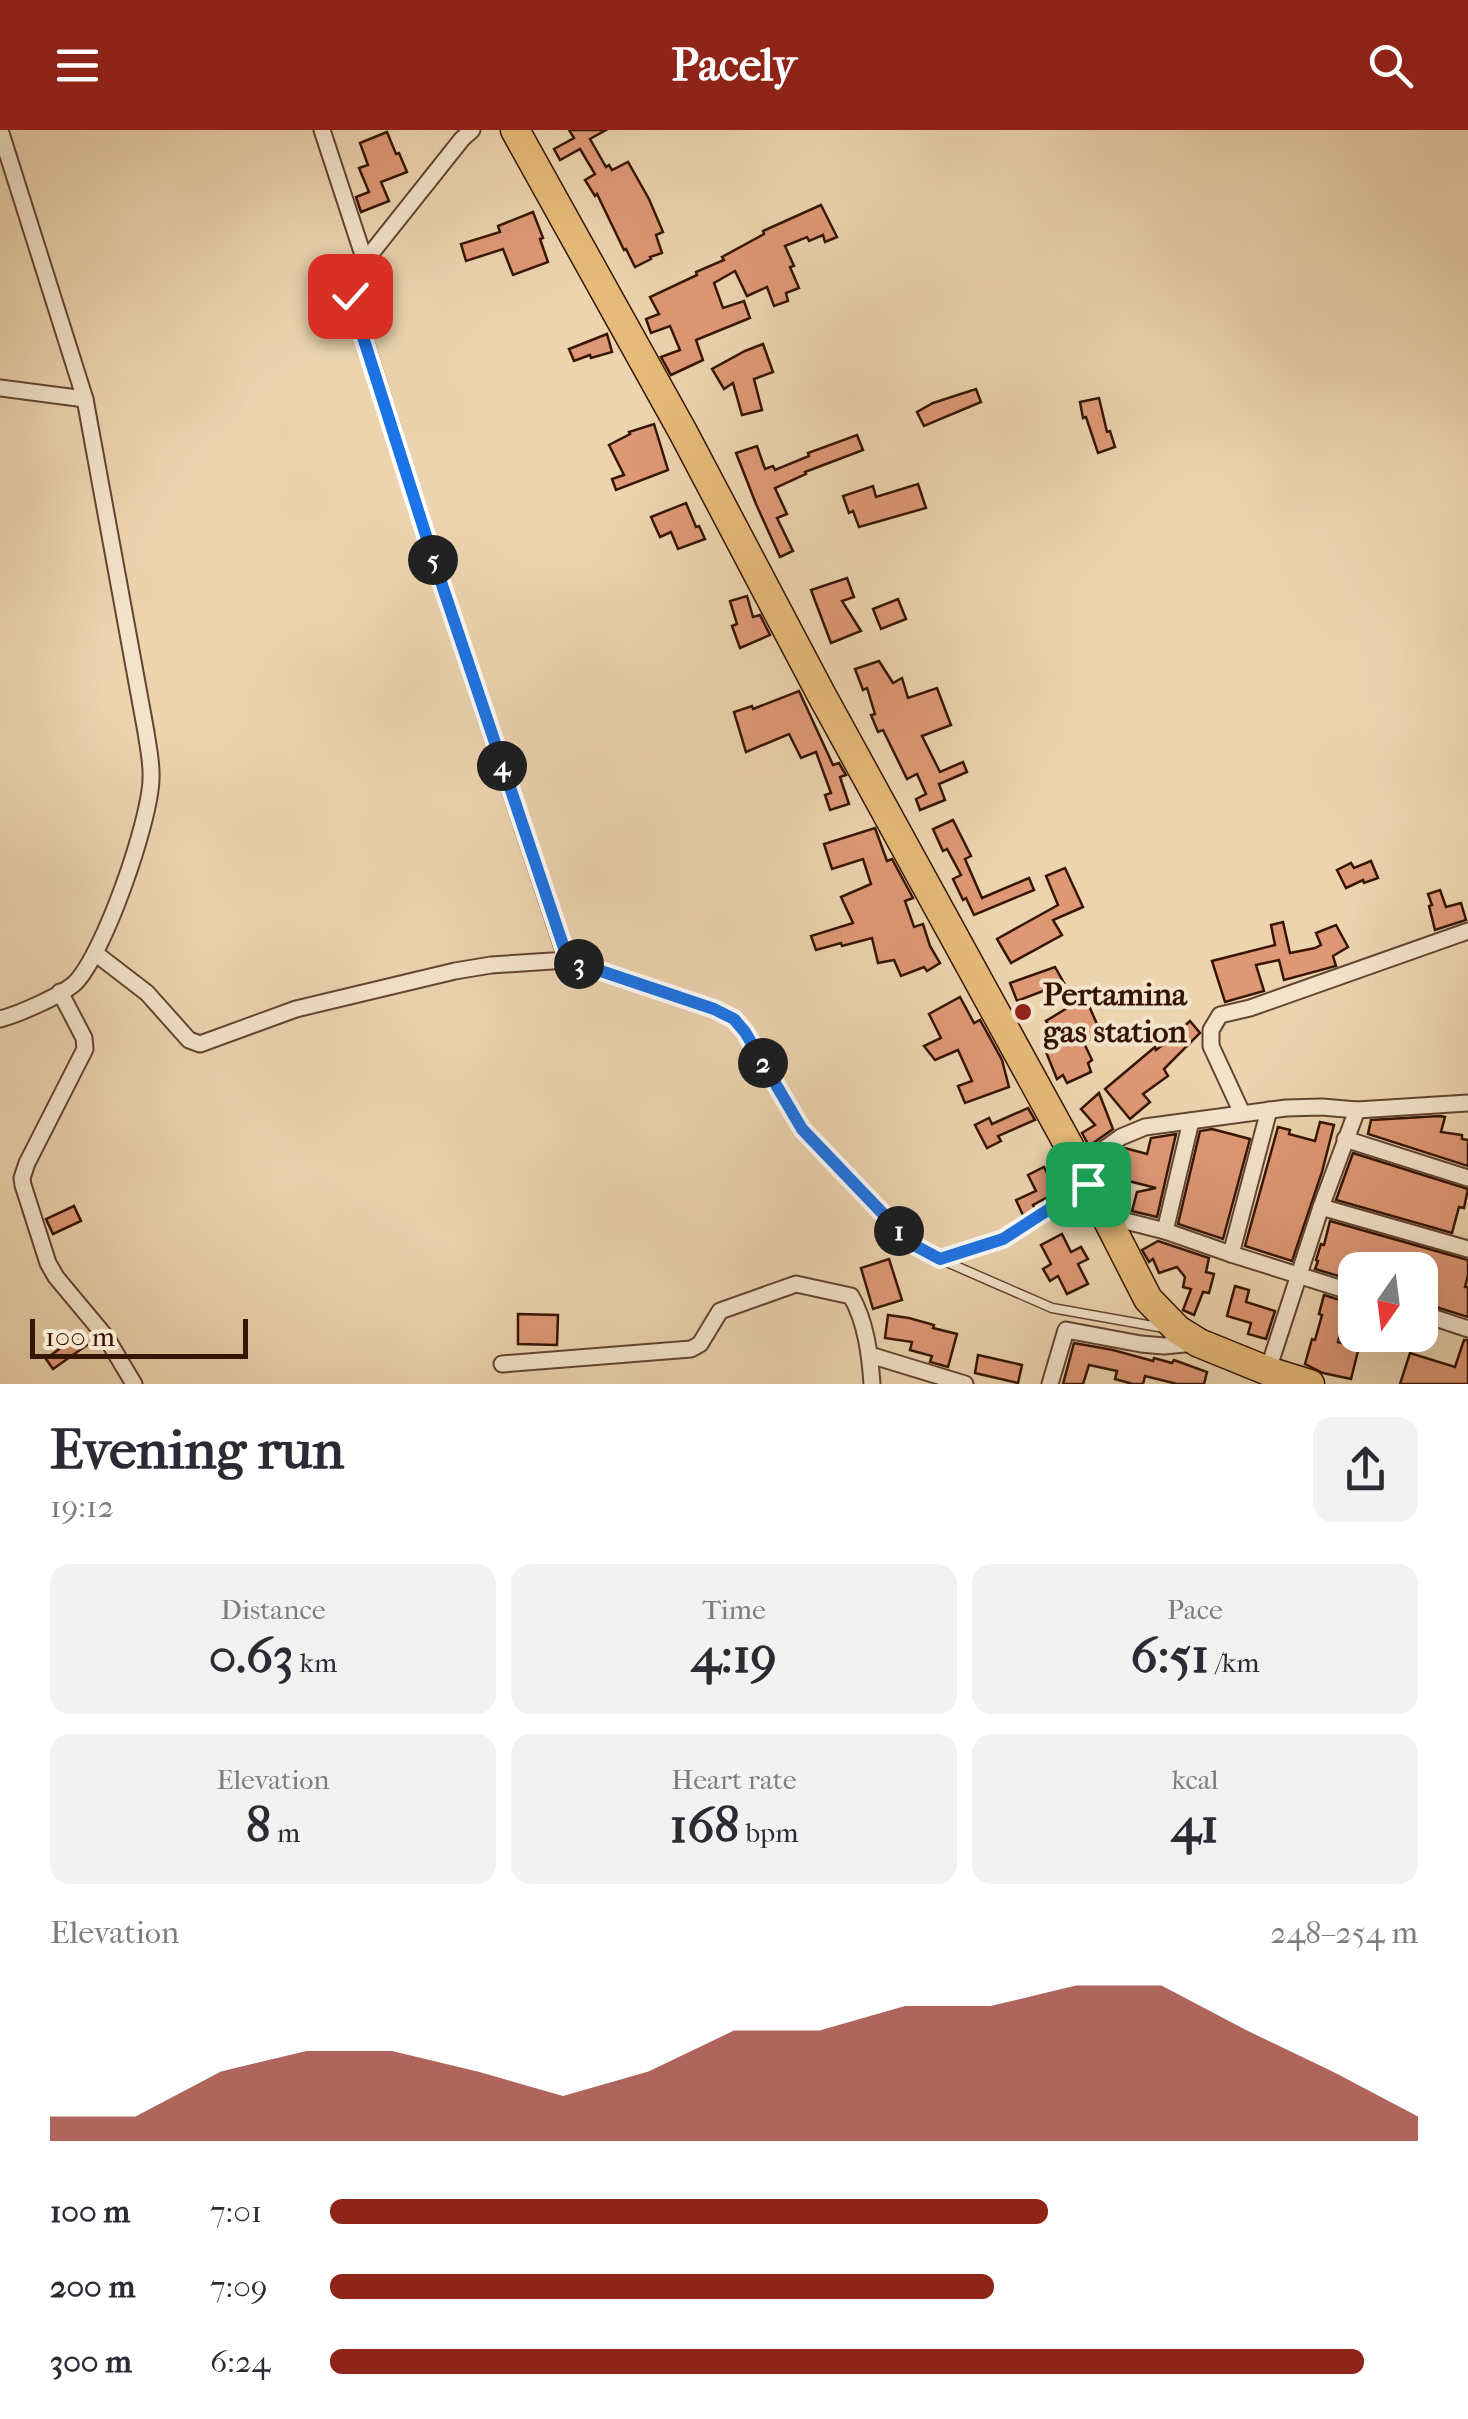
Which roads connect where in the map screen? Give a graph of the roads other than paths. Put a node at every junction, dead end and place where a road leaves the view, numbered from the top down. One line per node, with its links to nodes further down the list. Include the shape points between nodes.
1 (0, 130): 7 (street)
2 (322, 130): 5 (street)
3 (472, 130): 5 (street)
4 (515, 130): 19 (highway)
5 (364, 261): 10 (street, via 350,296)
6 (0, 388): 7 (street)
7 (85, 400): 9 (street, via 151,781 138,841)
8 (1468, 930): 16 (street, via 1220,1014 1211,1046)
9 (95, 953): 10 (street, via 200,1044 296,1009 454,971); 11 (street, via 75,984)
10 (568, 960): 26 (lane, via 734,1019 802,1129 912,1244)
11 (60, 992): 12 (street); 35 (street, via 85,1049 26,1162 23,1185 56,1277)
12 (0, 1019)
13 (1468, 1103): 15 (street)
14 (1269, 1110): 15 (street); 16 (street); 25 (street)
15 (1357, 1110): 18 (street)
16 (1242, 1113): 17 (street)
17 (1191, 1122): 19 (street, via 1121,1137); 23 (street)
18 (1344, 1139): 20 (street); 21 (street)
19 (1084, 1175): 22 (highway); 26 (lane, via 1003,1239)
20 (1468, 1178)
21 (1322, 1207): 24 (street); 27 (street)
22 (1104, 1216): 23 (street); 31 (highway, via 1148,1299)
23 (1165, 1231): 25 (street)
24 (1468, 1249)
25 (1230, 1254): 27 (street)
26 (940, 1259): 31 (lane, via 1052,1308)
27 (1300, 1275): 28 (street); 34 (street)
28 (1338, 1287)
29 (1438, 1319): 30 (street)
30 (1468, 1328)
31 (1189, 1336): 34 (highway); 38 (street, via 1164,1346 1066,1330)
32 (870, 1354): 33 (street, via 851,1296 796,1284 720,1310 691,1349); 36 (street); 37 (street)
33 (502, 1364)
34 (1266, 1378): 39 (highway)
35 (134, 1384)
36 (872, 1384)
37 (966, 1384)
38 (1050, 1384)
39 (1310, 1384)

